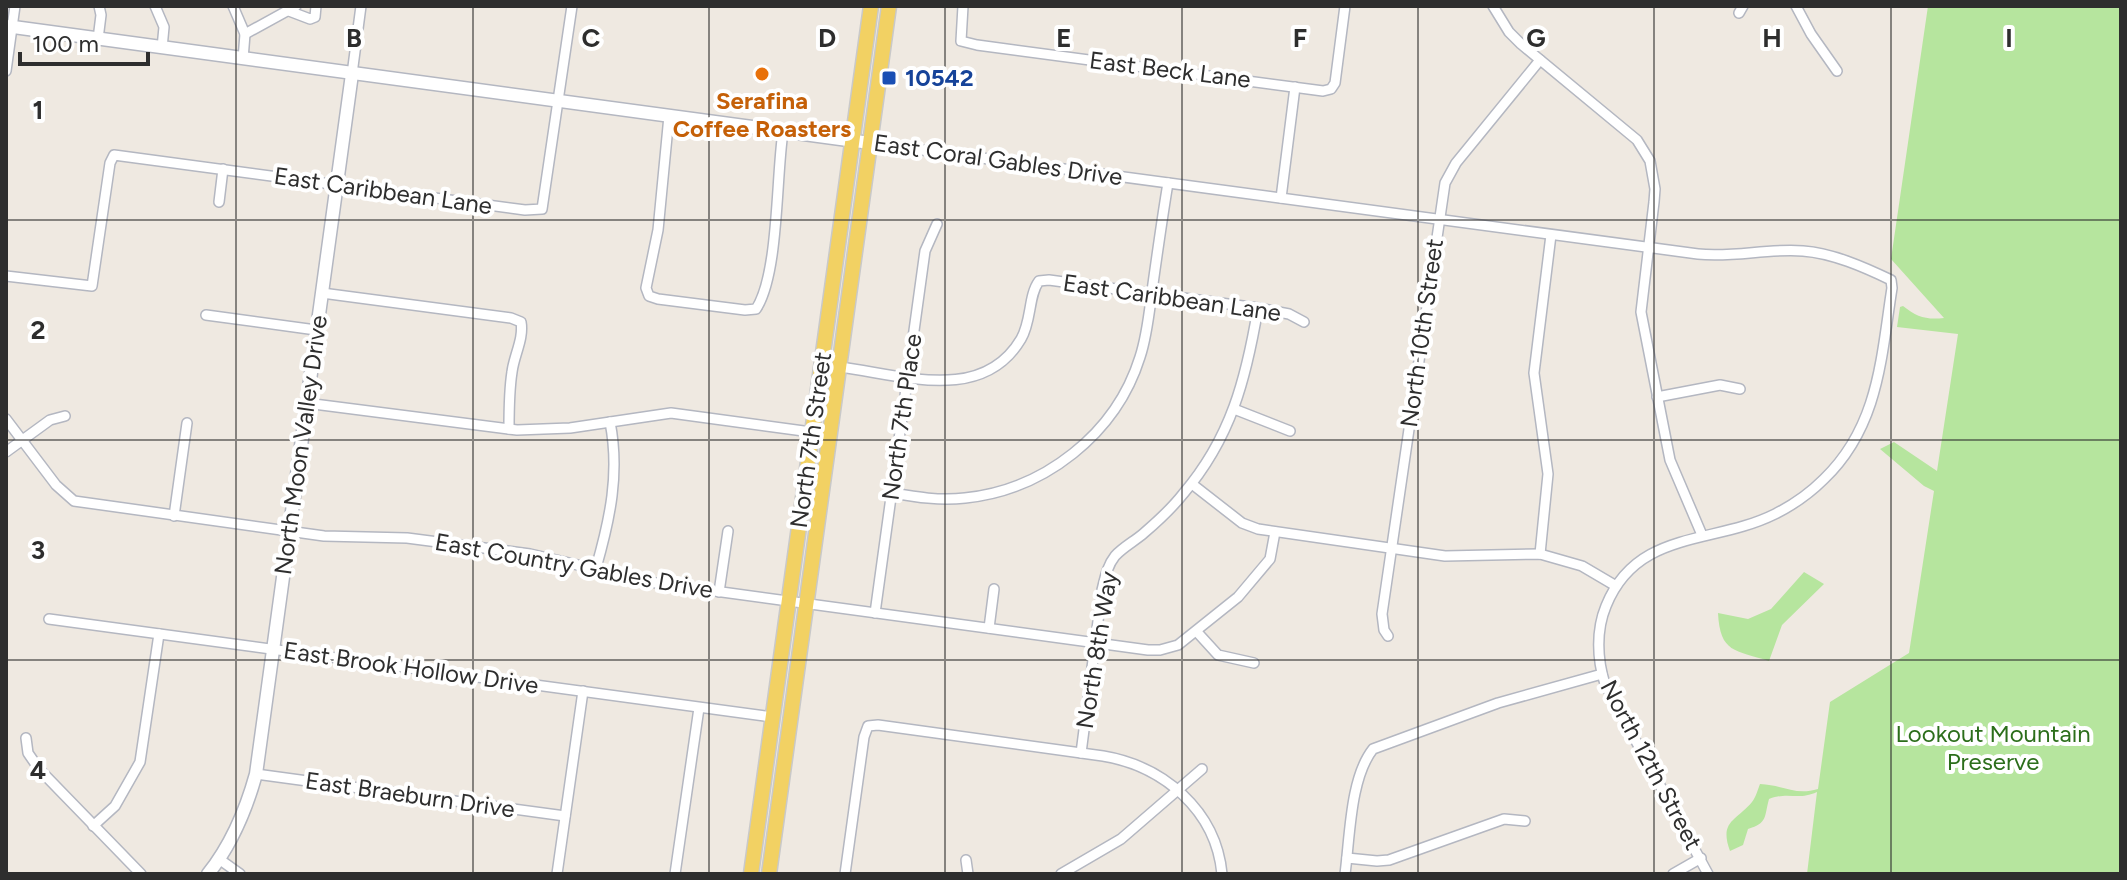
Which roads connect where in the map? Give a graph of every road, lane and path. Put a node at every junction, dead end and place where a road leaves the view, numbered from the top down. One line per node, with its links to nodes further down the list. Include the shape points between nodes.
1 (15, 6): 15 (street)
2 (99, 6): 17 (street)
3 (155, 6): 18 (street, via 164,27)
4 (233, 6): 16 (street)
5 (316, 6): 14 (street, via 310,19)
6 (361, 6): 23 (street, North Moon Valley Drive)
7 (572, 6): 25 (street)
8 (871, 6): 28 (main road, North 7th Street)
9 (889, 6): 29 (main road, North 7th Street)
10 (963, 6): 24 (street, East Beck Lane, via 961,41 977,45)
11 (1345, 6): 24 (street, East Beck Lane, via 1335,83 1323,91)
12 (1493, 6): 20 (street, via 1509,32)
13 (1796, 6): 22 (street)
14 (292, 8): 16 (street)
15 (9, 27): 17 (street, East Coral Gables Drive); 21 (street)
16 (245, 34): 19 (street)
17 (98, 39): 18 (street, East Coral Gables Drive)
18 (162, 48): 19 (street, East Coral Gables Drive)
19 (243, 59): 23 (street, East Coral Gables Drive)
20 (1540, 60): 35 (street, North 10th Street, via 1448,174); 38 (street, via 1644,150 1655,189)
21 (6, 71)
22 (1837, 71)
23 (352, 74): 25 (street, East Coral Gables Drive); 32 (street, North Moon Valley Drive)
24 (1295, 87): 33 (street)
25 (557, 101): 26 (street, East Coral Gables Drive); 32 (street, East Caribbean Lane, via 542,209)
26 (669, 116): 27 (street, East Coral Gables Drive); 27 (street, via 658,230 646,288 649,296 731,309 756,309 762,300)
27 (783, 132): 28 (street, East Coral Gables Drive)
28 (853, 140): 29 (street, East Coral Gables Drive); 59 (main road, North 7th Street)
29 (870, 143): 31 (street, East Coral Gables Drive); 47 (main road, North 7th Street)
30 (223, 169): 32 (street, East Caribbean Lane); 34 (street); 39 (street, East Caribbean Lane, via 114,155 92,286)
31 (1168, 183): 33 (street, East Coral Gables Drive); 42 (street)
32 (337, 184): 41 (street, North Moon Valley Drive)
33 (1281, 198): 35 (street, East Coral Gables Drive)
34 (219, 202)
35 (1438, 221): 37 (street, East Coral Gables Drive); 69 (street, North 10th Street)
36 (937, 224): 48 (street, North 7th Place, via 925,251)
37 (1551, 235): 38 (street, East Coral Gables Drive); 70 (street, via 1534,373 1548,474)
38 (1648, 248): 40 (street, East Coral Gables Drive, via 1714,256 1800,250 1832,256); 50 (street, via 1641,312)
39 (6, 276)
40 (1891, 280): 68 (street, North 12th Street, via 1876,389 1848,450 1812,490 1774,515)
41 (322, 293): 46 (street, North Moon Valley Drive); 57 (street, via 521,322 509,390)
42 (1152, 294): 43 (street, East Caribbean Lane); 48 (street, East Caribbean Lane, via 1039,281 1021,339 998,364 956,381); 63 (street, via 1144,344 1127,389 1098,431 1069,457 1034,479 991,494 942,499)
43 (1258, 308): 45 (street, East Caribbean Lane); 52 (street, North 8th Way)
44 (206, 315): 46 (street)
45 (1304, 322)
46 (316, 330): 51 (street, North Moon Valley Drive)
47 (839, 367): 48 (street); 76 (main road, North 7th Street)
48 (908, 378): 63 (street, North 7th Place)
49 (1740, 389): 50 (street, via 1720,385)
50 (1657, 397): 68 (street, via 1670,460)
51 (306, 403): 57 (street); 65 (street, North Moon Valley Drive)
52 (1234, 409): 58 (street); 62 (street, North 8th Way)
53 (65, 416): 60 (street)
54 (6, 419): 60 (street, East Country Gables Drive)
55 (610, 422): 57 (street); 59 (street, via 671,413); 71 (street, via 614,492)
56 (187, 423): 64 (street)
57 (509, 429)
58 (1290, 431)
59 (811, 432): 75 (main road, North 7th Street)
60 (22, 440): 61 (street); 64 (street, East Country Gables Drive, via 74,501)
61 (6, 452)
62 (1192, 484): 67 (street, via 1242,523); 83 (street, North 8th Way, via 1116,554 1102,590)
63 (892, 493): 77 (street, North 7th Place)
64 (174, 516): 65 (street, East Country Gables Drive)
65 (289, 531): 71 (street, East Country Gables Drive, via 422,539); 84 (street, North Moon Valley Drive)
66 (728, 531): 74 (street)
67 (1275, 532): 69 (street); 80 (street, East Country Gables Drive, via 1265,566)
68 (1702, 535): 72 (street, North 12th Street, via 1650,553)
69 (1391, 548): 70 (street, via 1445,556); 82 (street, North 10th Street, via 1382,614)
70 (1540, 554): 72 (street, via 1582,566)
71 (596, 568): 74 (street, East Country Gables Drive)
72 (1616, 586): 86 (street, North 12th Street, via 1601,623)
73 (994, 589): 79 (street)
74 (719, 592): 75 (street, East Country Gables Drive)
75 (789, 601): 76 (street, East Country Gables Drive); 89 (main road, North 7th Street)
76 (805, 604): 77 (street, East Country Gables Drive); 110 (main road, North 7th Street)
77 (875, 613): 79 (street, East Country Gables Drive)
78 (49, 619): 81 (street, East Brook Hollow Drive)
79 (989, 628): 83 (street, East Country Gables Drive)
80 (1197, 632): 83 (street, East Country Gables Drive, via 1160,650); 85 (street, via 1218,655)
81 (159, 634): 84 (street, East Brook Hollow Drive); 97 (street, via 140,762 115,806)
82 (1388, 636)
83 (1096, 643): 91 (street, North 8th Way)
84 (273, 649): 87 (street, East Brook Hollow Drive); 93 (street, North Moon Valley Drive)
85 (1254, 663)
86 (1602, 674): 98 (street, via 1498,703 1373,749 1361,767); 99 (street, North 12th Street)
87 (583, 691): 88 (street, East Brook Hollow Drive); 95 (street)
88 (699, 708): 89 (street, East Brook Hollow Drive); 108 (street)
89 (772, 717): 109 (main road, North 7th Street)
90 (26, 738): 97 (street, via 39,769)
91 (1081, 753): 94 (street, via 1138,764); 111 (street, via 868,726)
92 (1202, 769): 94 (street)
93 (256, 774): 95 (street, East Braeburn Drive); 100 (street, North Moon Valley Drive, via 243,816)
94 (1178, 790): 102 (street, via 1121,839); 114 (street, via 1208,830)
95 (565, 816): 107 (street)
96 (1525, 821): 98 (street, via 1504,819 1389,860)
97 (93, 826): 104 (street)
98 (1347, 858): 115 (street)
99 (1701, 858): 116 (street); 117 (street, North 12th Street)
100 (219, 859): 105 (street, North Moon Valley Drive); 106 (street)
101 (966, 860): 112 (street)
102 (1080, 863): 103 (street); 113 (street)
103 (1086, 872)
104 (141, 874)
105 (208, 874)
106 (240, 874)
107 (557, 874)
108 (675, 874)
109 (751, 874)
110 (769, 874)
111 (845, 874)
112 (968, 874)
113 (1061, 874)
114 (1222, 874)
115 (1345, 874)
116 (1673, 874)
117 (1708, 874)

